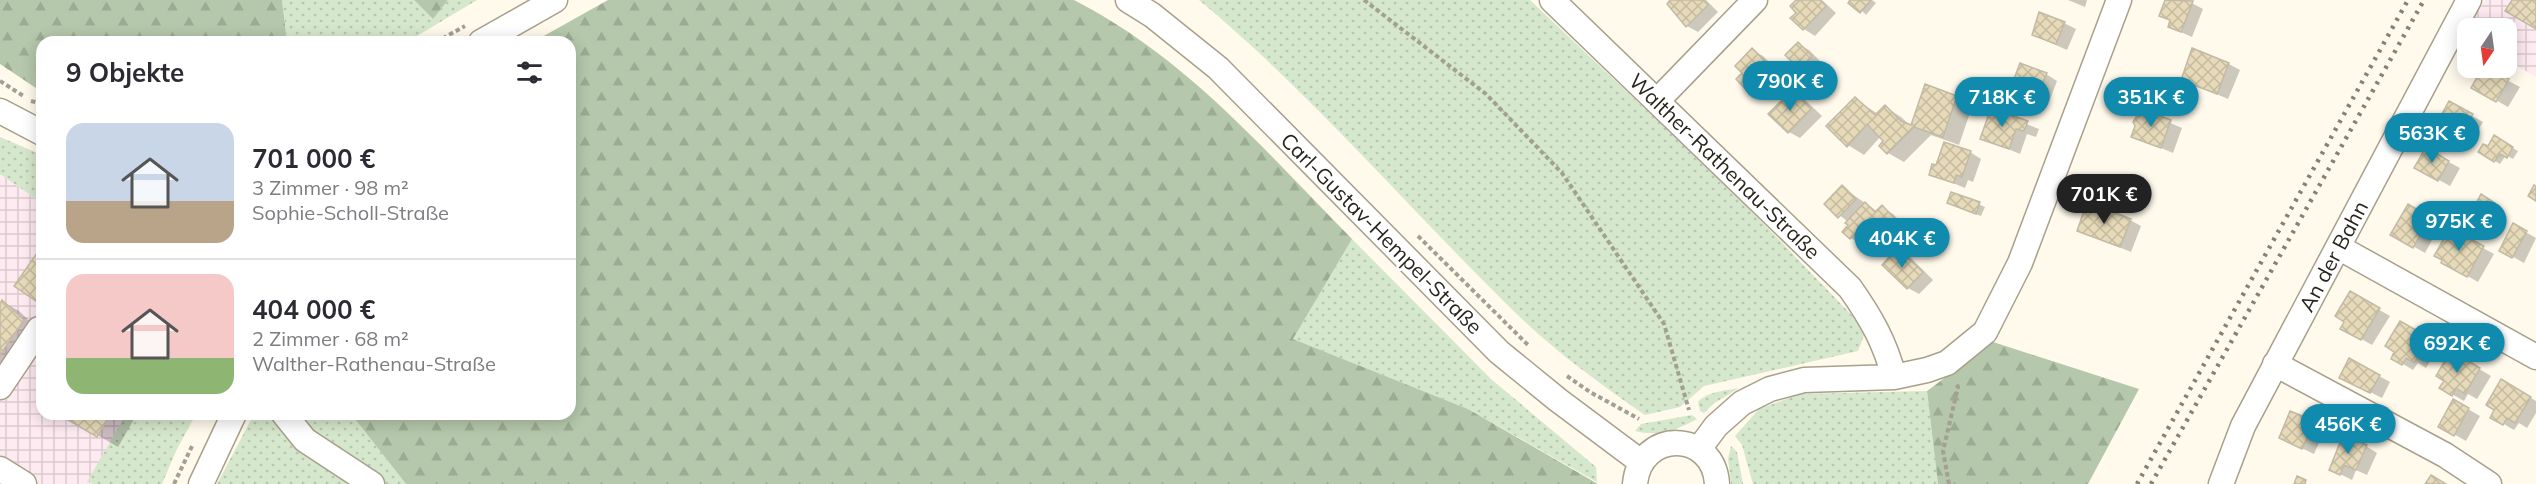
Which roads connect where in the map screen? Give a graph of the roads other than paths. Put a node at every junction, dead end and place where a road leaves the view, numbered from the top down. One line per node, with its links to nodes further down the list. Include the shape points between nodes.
1 (555, 0): 7 (street)
2 (1128, 0): 21 (street, Carl-Gustav-Hempel-Straße, via 1218,68 1499,352)
3 (1552, 0): 8 (street, Walther-Rathenau-Straße)
4 (1755, 0): 8 (street)
5 (2119, 0): 15 (street, via 2020,263 1985,332 1947,363)
6 (2469, 0): 11 (street, An der Bahn)
7 (492, 36)
8 (1658, 100): 15 (street, Walther-Rathenau-Straße, via 1850,288 1876,327)
9 (0, 111): 10 (street)
10 (36, 130)
11 (2338, 247): 13 (street); 14 (street, An der Bahn)
12 (36, 333): 16 (street)
13 (2536, 357)
14 (2275, 364): 26 (street, An der Bahn, via 2243,426); 27 (street, via 2445,455)
15 (1894, 377): 19 (street, via 1804,380 1770,389 1742,403 1716,426)
16 (0, 387)
17 (231, 420): 23 (street)
18 (289, 420): 24 (street, via 305,440)
19 (1699, 449): 21 (street, via 1674,442 1661,446 1650,452); 25 (street, via 1714,466)
20 (0, 469): 22 (street)
21 (1638, 473)
22 (24, 484)
23 (201, 484)
24 (372, 484)
25 (1718, 484)
26 (2221, 484)
27 (2489, 484)

